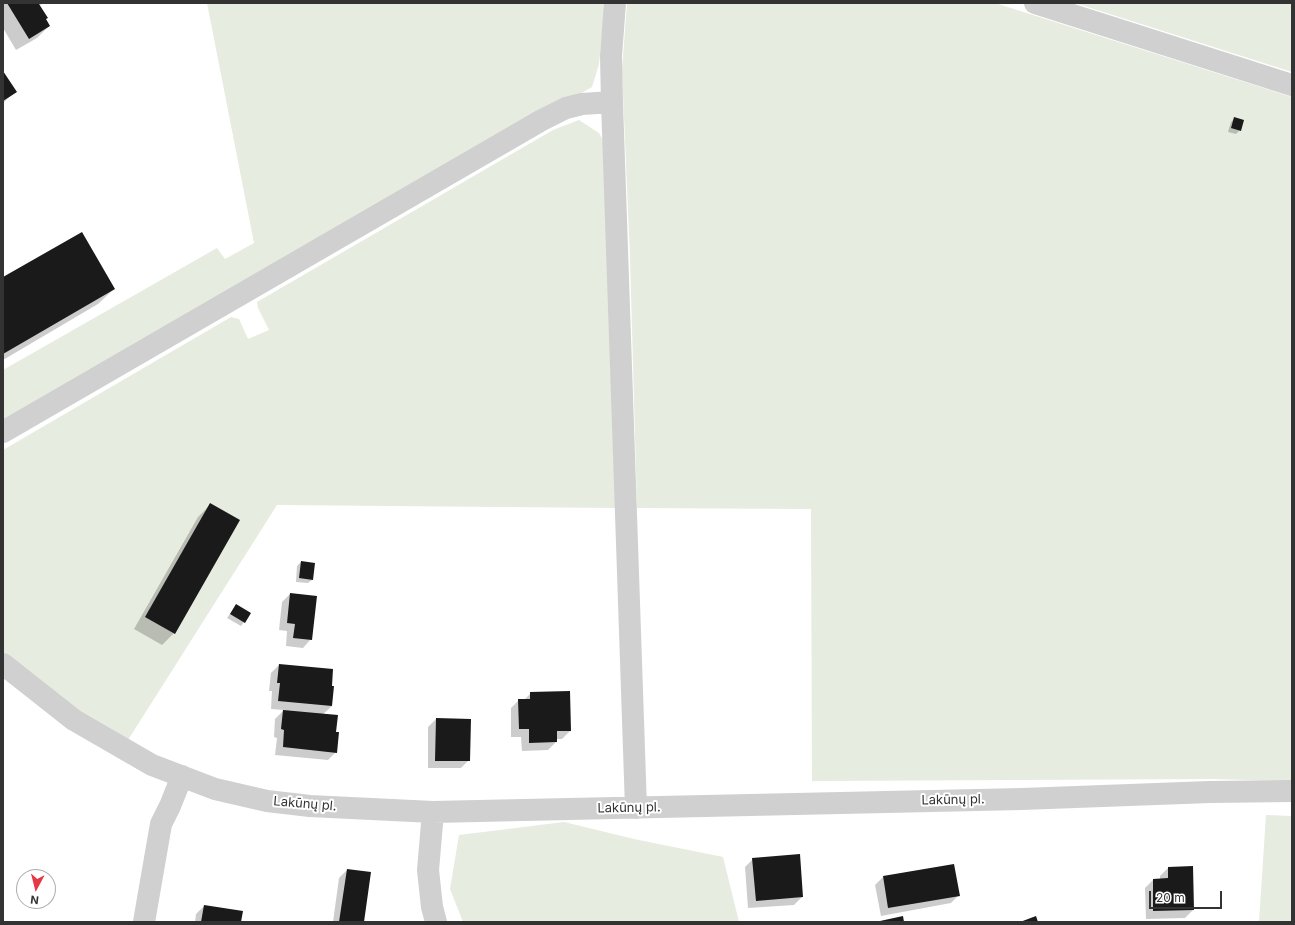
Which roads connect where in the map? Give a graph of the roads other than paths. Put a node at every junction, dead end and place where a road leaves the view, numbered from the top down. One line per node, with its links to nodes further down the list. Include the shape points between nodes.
1 (615, 3): 4 (street, via 611,56)
2 (1035, 3): 3 (street)
3 (1292, 86)
4 (612, 102): 5 (street, via 566,108 542,120); 9 (street)
5 (3, 432)
6 (3, 664): 7 (street, Lakūnų pl., via 74,720 152,765)
7 (182, 776): 10 (street, Lakūnų pl., via 215,789 274,802); 11 (street, via 160,824)
8 (1292, 791): 9 (street, Lakūnų pl.)
9 (636, 808): 10 (street, Lakūnų pl.)
10 (433, 812): 12 (street, via 428,870)
11 (144, 922)
12 (436, 922)

